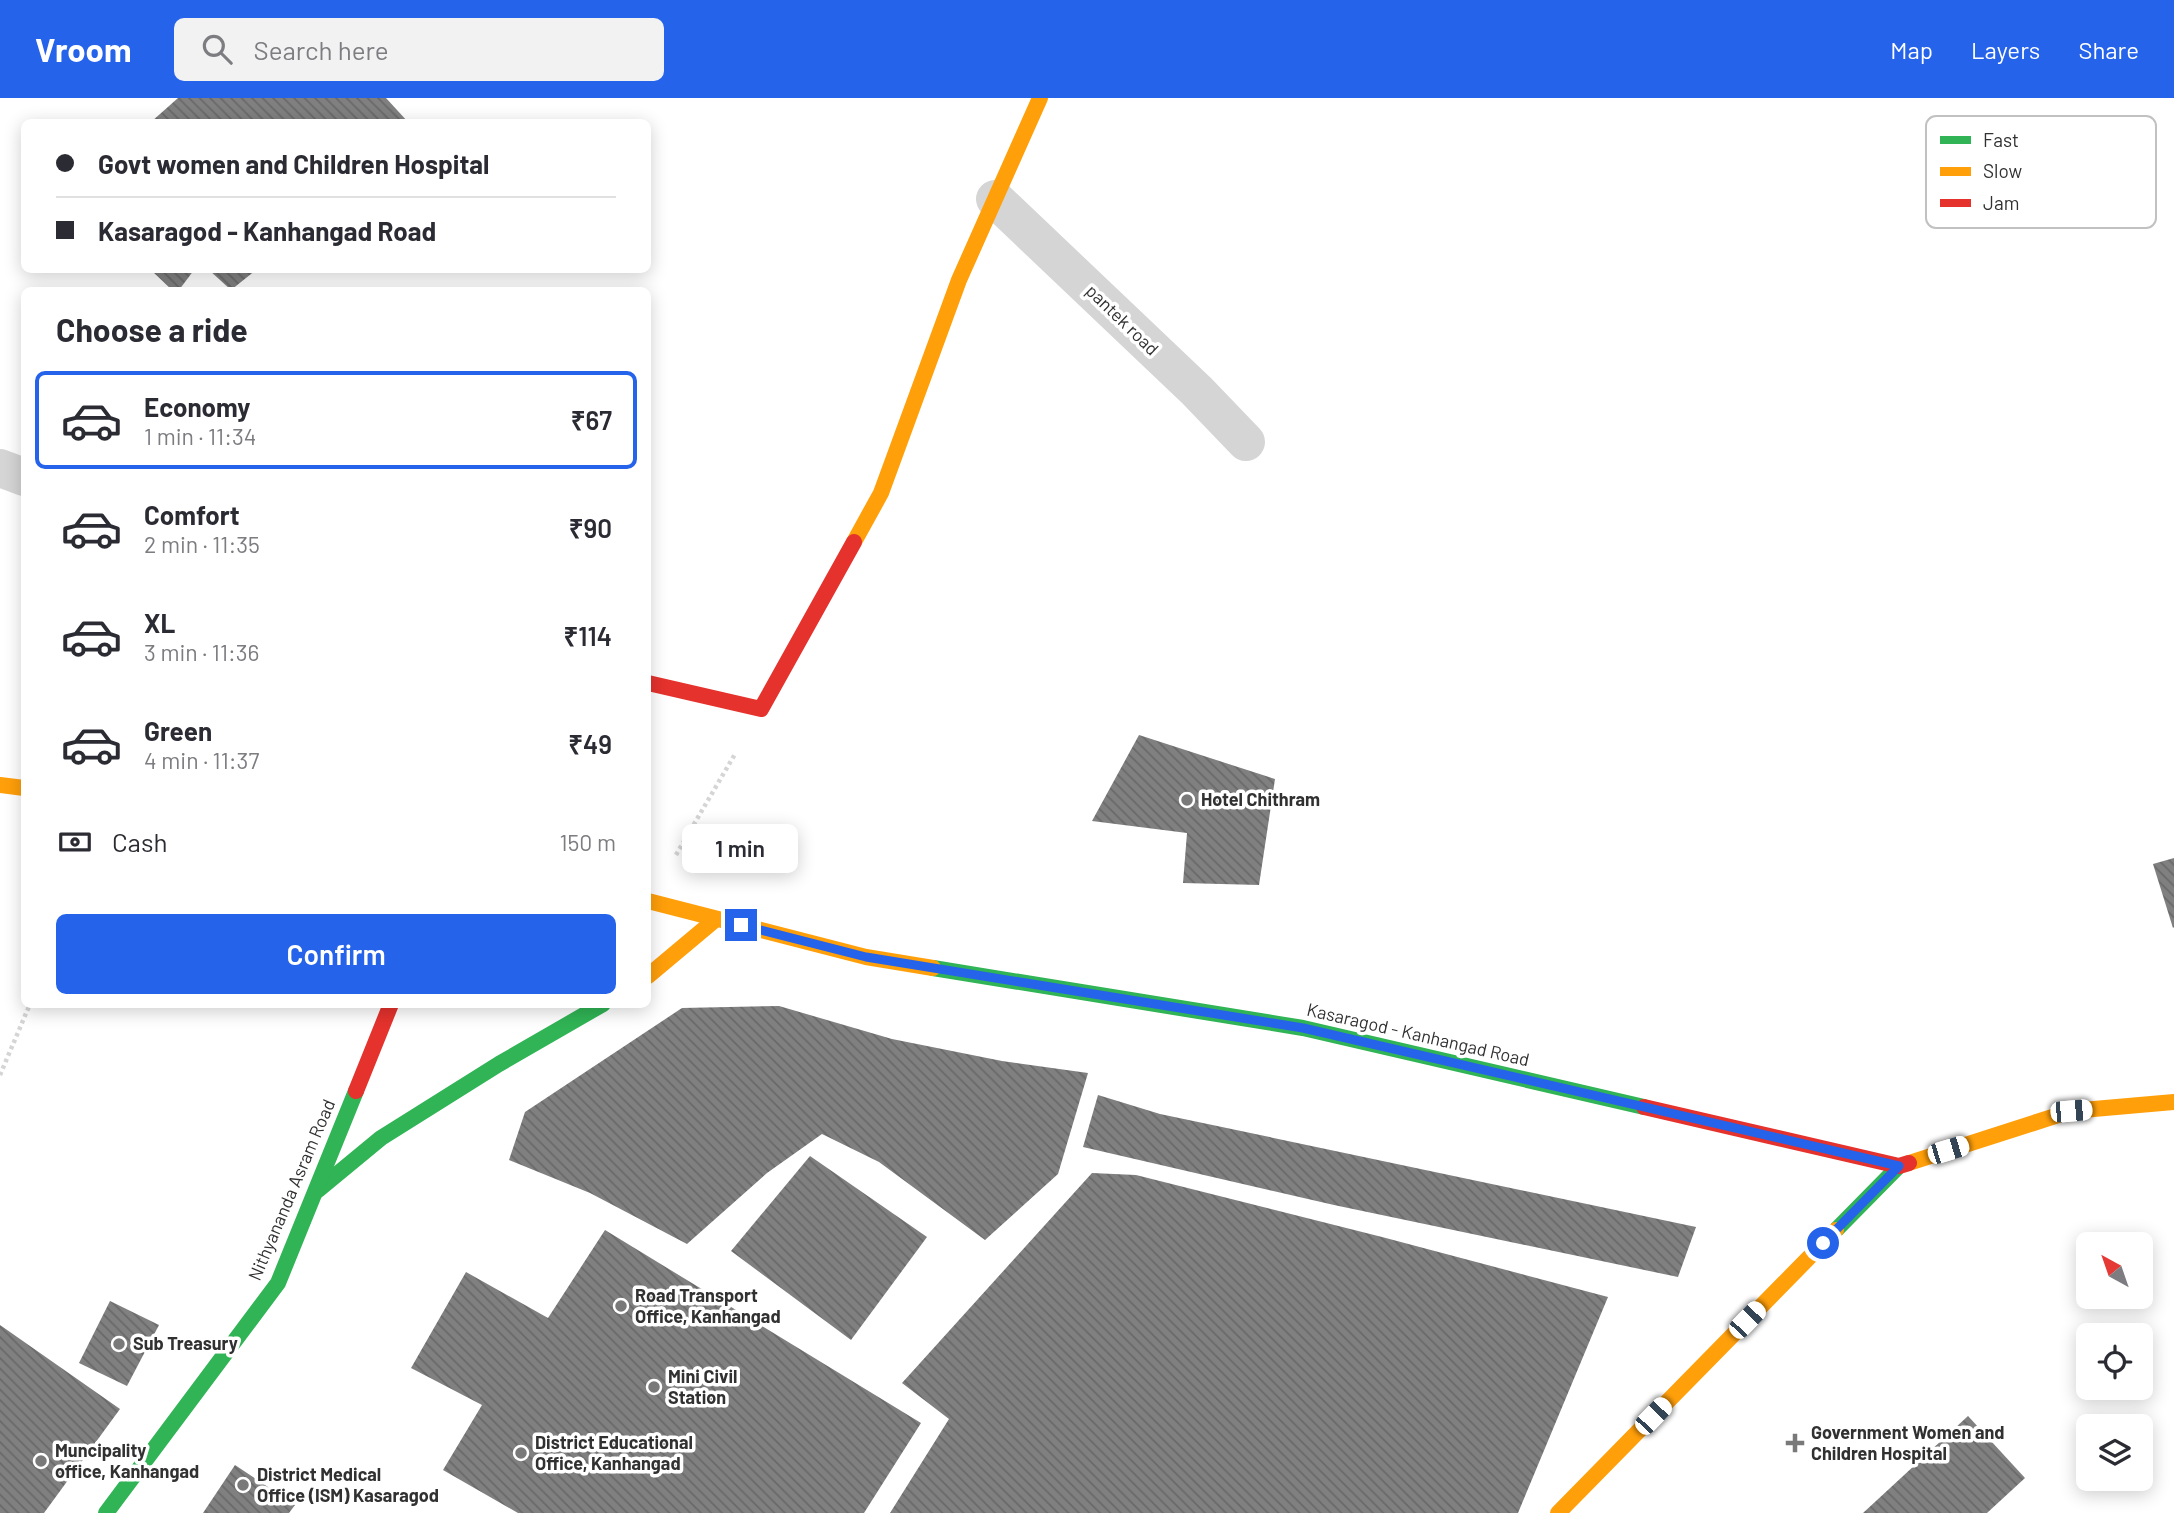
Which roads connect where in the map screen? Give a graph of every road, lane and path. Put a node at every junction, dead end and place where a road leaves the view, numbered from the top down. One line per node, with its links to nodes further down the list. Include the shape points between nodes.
1 (1040, 98): 2 (main road)
2 (995, 200): 3 (street, pantek road); 7 (main road, via 959,281 881,493)
3 (1246, 442)
4 (0, 468): 5 (street)
5 (21, 477)
6 (651, 684): 7 (main road)
7 (761, 709): 10 (path)
8 (0, 785): 9 (main road)
9 (21, 788)
10 (651, 898)
11 (651, 902): 12 (main road, Kasaragod - Kanhangad Road)
12 (716, 919): 13 (main road); 19 (main road, Kasaragod - Kanhangad Road, via 866,957 1303,1028)
13 (651, 973)
14 (28, 1008): 17 (path)
15 (389, 1008): 20 (main road, Nithyananda Asram Road)
16 (596, 1008): 20 (main road, via 381,1138)
17 (0, 1075)
18 (2174, 1101): 19 (main road, via 2071,1111)
19 (1899, 1166): 22 (main road)
20 (314, 1193): 21 (main road, Nithyananda Asram Road, via 278,1283)
21 (106, 1513)
22 (1558, 1513)

